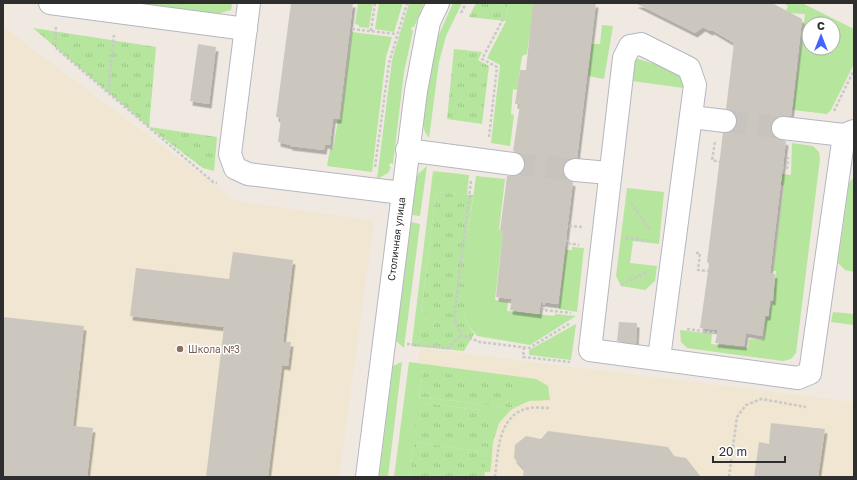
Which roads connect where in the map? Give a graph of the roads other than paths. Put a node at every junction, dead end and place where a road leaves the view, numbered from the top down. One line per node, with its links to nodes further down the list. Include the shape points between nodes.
1 (249, 3): 5 (street)
2 (438, 3): 10 (street, Столичная улица, via 429,22 423,48)
3 (55, 4): 4 (street)
4 (81, 5): 5 (street)
5 (246, 28): 14 (street, via 230,154 235,168 248,174)
6 (691, 117): 7 (street); 13 (street, via 695,86 689,68 641,44 630,46 624,58); 15 (street)
7 (725, 121)
8 (783, 128): 9 (street)
9 (849, 133): 15 (street, via 810,373 798,378)
10 (408, 150): 11 (street); 14 (street, Столичная улица)
11 (513, 164)
12 (575, 170): 13 (street)
13 (609, 173): 15 (street, via 590,350)
14 (402, 193): 16 (street, Столичная улица)
15 (659, 358)
16 (367, 477)

